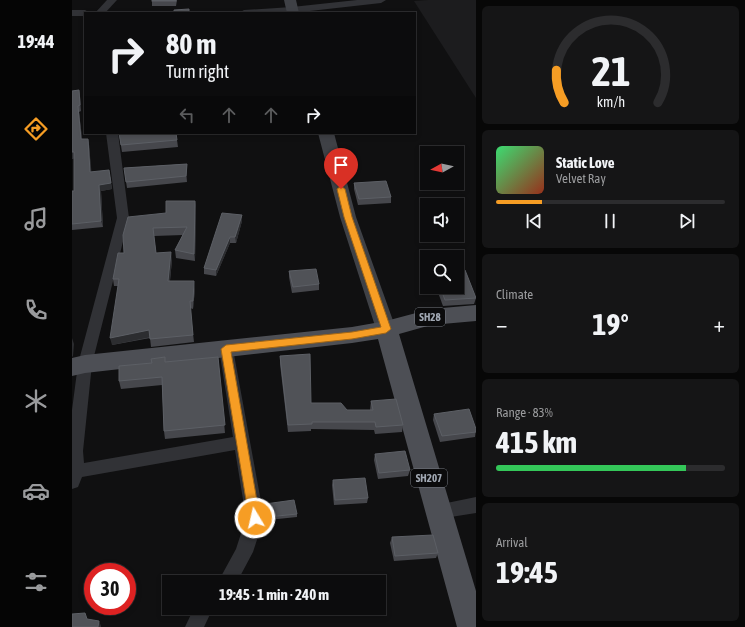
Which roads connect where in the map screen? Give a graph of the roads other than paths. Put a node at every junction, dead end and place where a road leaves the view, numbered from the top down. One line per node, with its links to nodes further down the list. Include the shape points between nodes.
1 (112, 0): 4 (street)
2 (381, 0): 3 (street)
3 (292, 8): 5 (street)
4 (101, 12)
5 (254, 12)
6 (72, 13): 7 (street)
7 (84, 13)
8 (112, 134): 13 (street, via 123,218)
9 (326, 134): 11 (street, via 348,217)
10 (476, 313): 11 (main road, SH28, via 431,317)
11 (386, 329): 12 (main road, SH28); 17 (main road, SH207)
12 (226, 349): 13 (main road, SH28); 14 (street)
13 (78, 366): 15 (street)
14 (243, 442): 15 (street); 18 (street, via 255,518 244,552)
15 (74, 477)
16 (476, 505): 17 (street)
17 (438, 511): 21 (main road, SH207)
18 (226, 575)
19 (200, 615): 20 (street)
20 (194, 627)
21 (472, 627)

